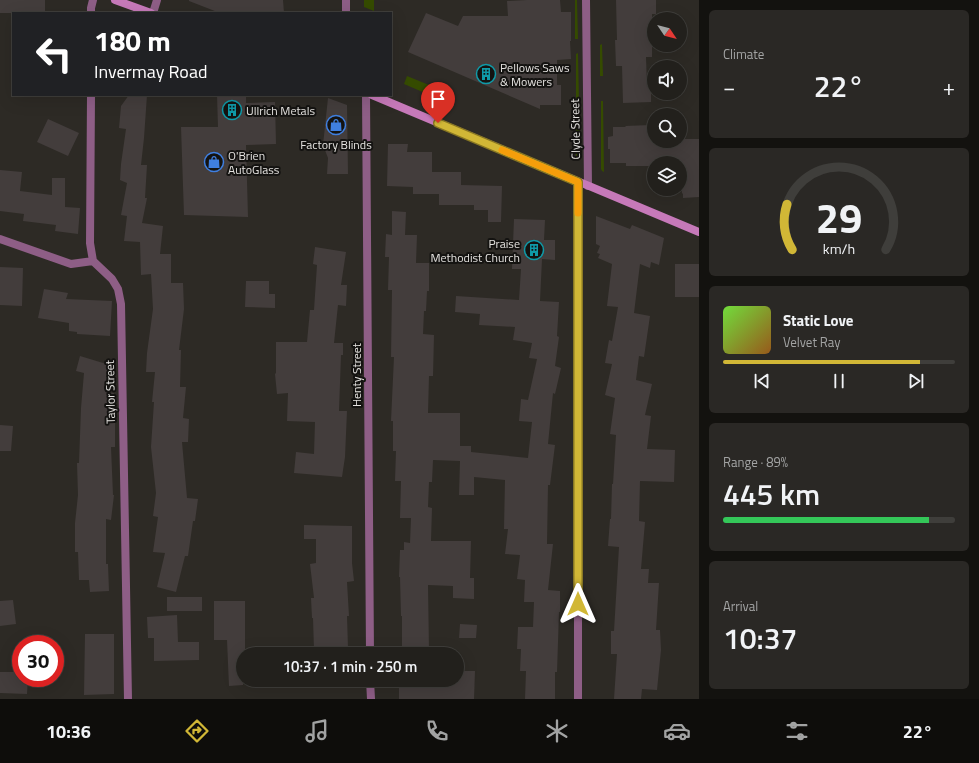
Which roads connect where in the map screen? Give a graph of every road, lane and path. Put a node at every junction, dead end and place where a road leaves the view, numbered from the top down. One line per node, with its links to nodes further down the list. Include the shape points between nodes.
1 (93, 0): 6 (street)
2 (115, 0): 7 (main road)
3 (157, 0): 8 (street)
4 (346, 0): 9 (street)
5 (586, 0): 14 (street, Clyde Street)
6 (91, 12)
7 (149, 12)
8 (152, 12)
9 (346, 12)
10 (91, 96): 17 (street, via 90,243)
11 (366, 96): 18 (street, Henty Street)
12 (374, 96): 13 (main road)
13 (578, 182): 14 (main road); 22 (street)
14 (588, 186): 15 (main road)
15 (699, 232)
16 (0, 239): 17 (street, via 71,264)
17 (93, 261): 20 (street, Taylor Street, via 112,279 118,289 121,304)
18 (370, 647)
19 (370, 687): 21 (street)
20 (128, 699)
21 (370, 699)
22 (578, 699)

